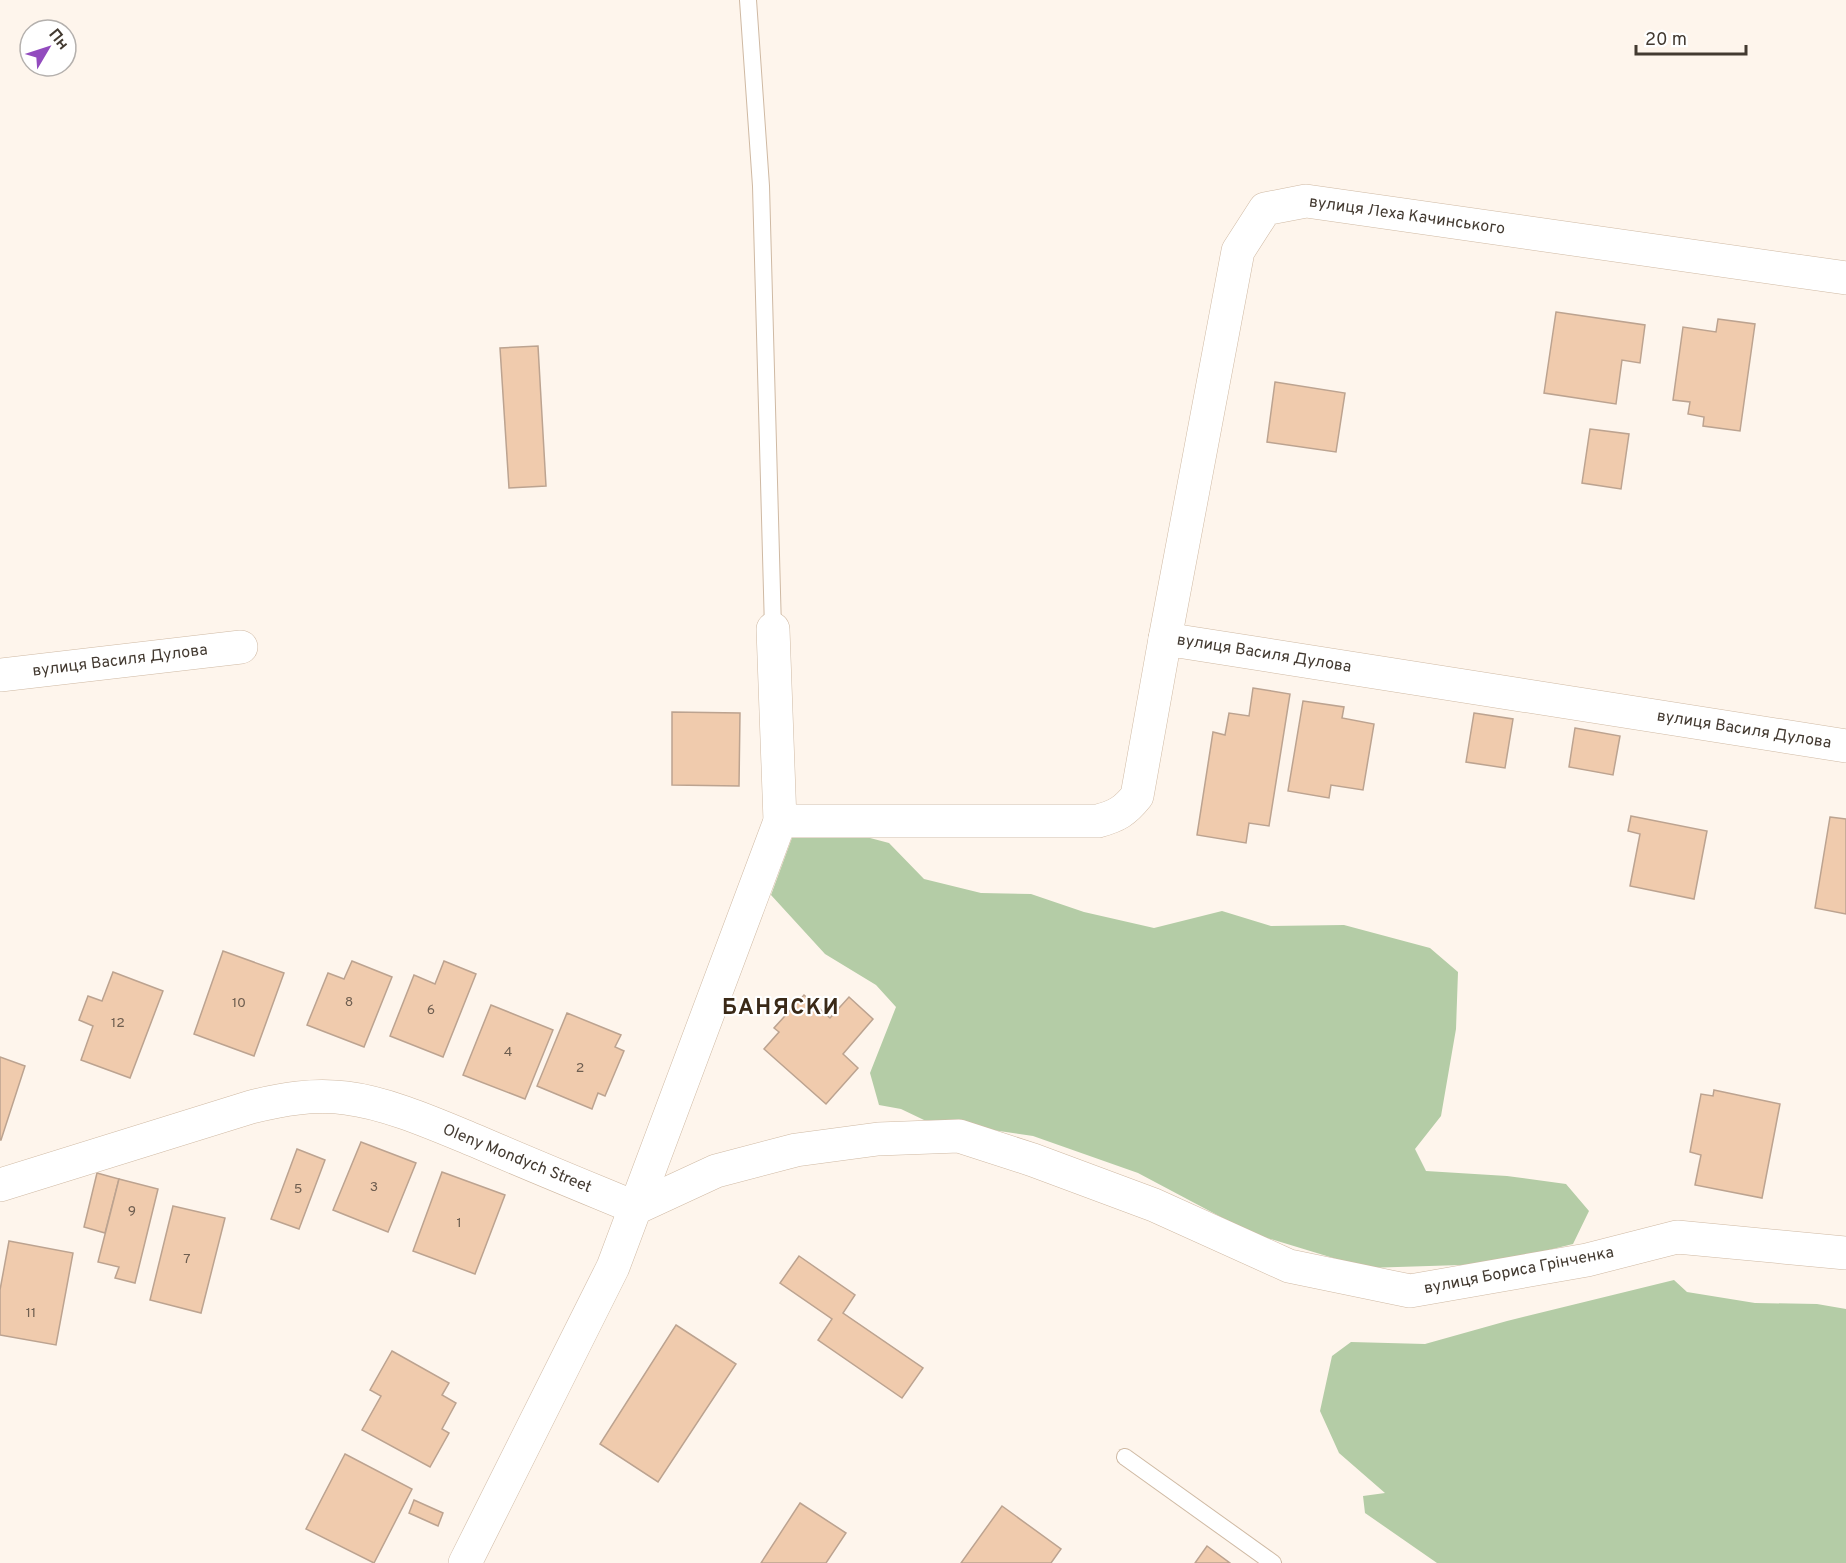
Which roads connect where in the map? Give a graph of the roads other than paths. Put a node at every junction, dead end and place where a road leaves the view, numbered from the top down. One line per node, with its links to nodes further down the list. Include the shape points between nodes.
1 (748, 0): 3 (lane, via 761,186)
2 (1846, 278): 4 (street, вулиця Леха Качинського, via 1306,201 1265,209 1238,251)
3 (773, 629): 8 (street)
4 (1165, 639): 7 (street, вулиця Василя Дулова); 8 (street, вулиця Василя Дулова, via 1137,796 1126,809 1110,818)
5 (241, 647): 6 (street, вулиця Василя Дулова)
6 (0, 675)
7 (1846, 746)
8 (780, 821): 10 (street)
9 (0, 1185): 10 (street, Oleny Mondych Street, via 251,1107 285,1098 317,1096 375,1103)
10 (636, 1208): 11 (street, вулиця Бориса Грінченка, via 716,1172 796,1150 878,1139 959,1136 1154,1205 1289,1266 1410,1292 1587,1260 1677,1237); 13 (street, via 613,1267)
11 (1846, 1253)
12 (1125, 1457): 14 (lane)
13 (465, 1563)
14 (1273, 1563)

